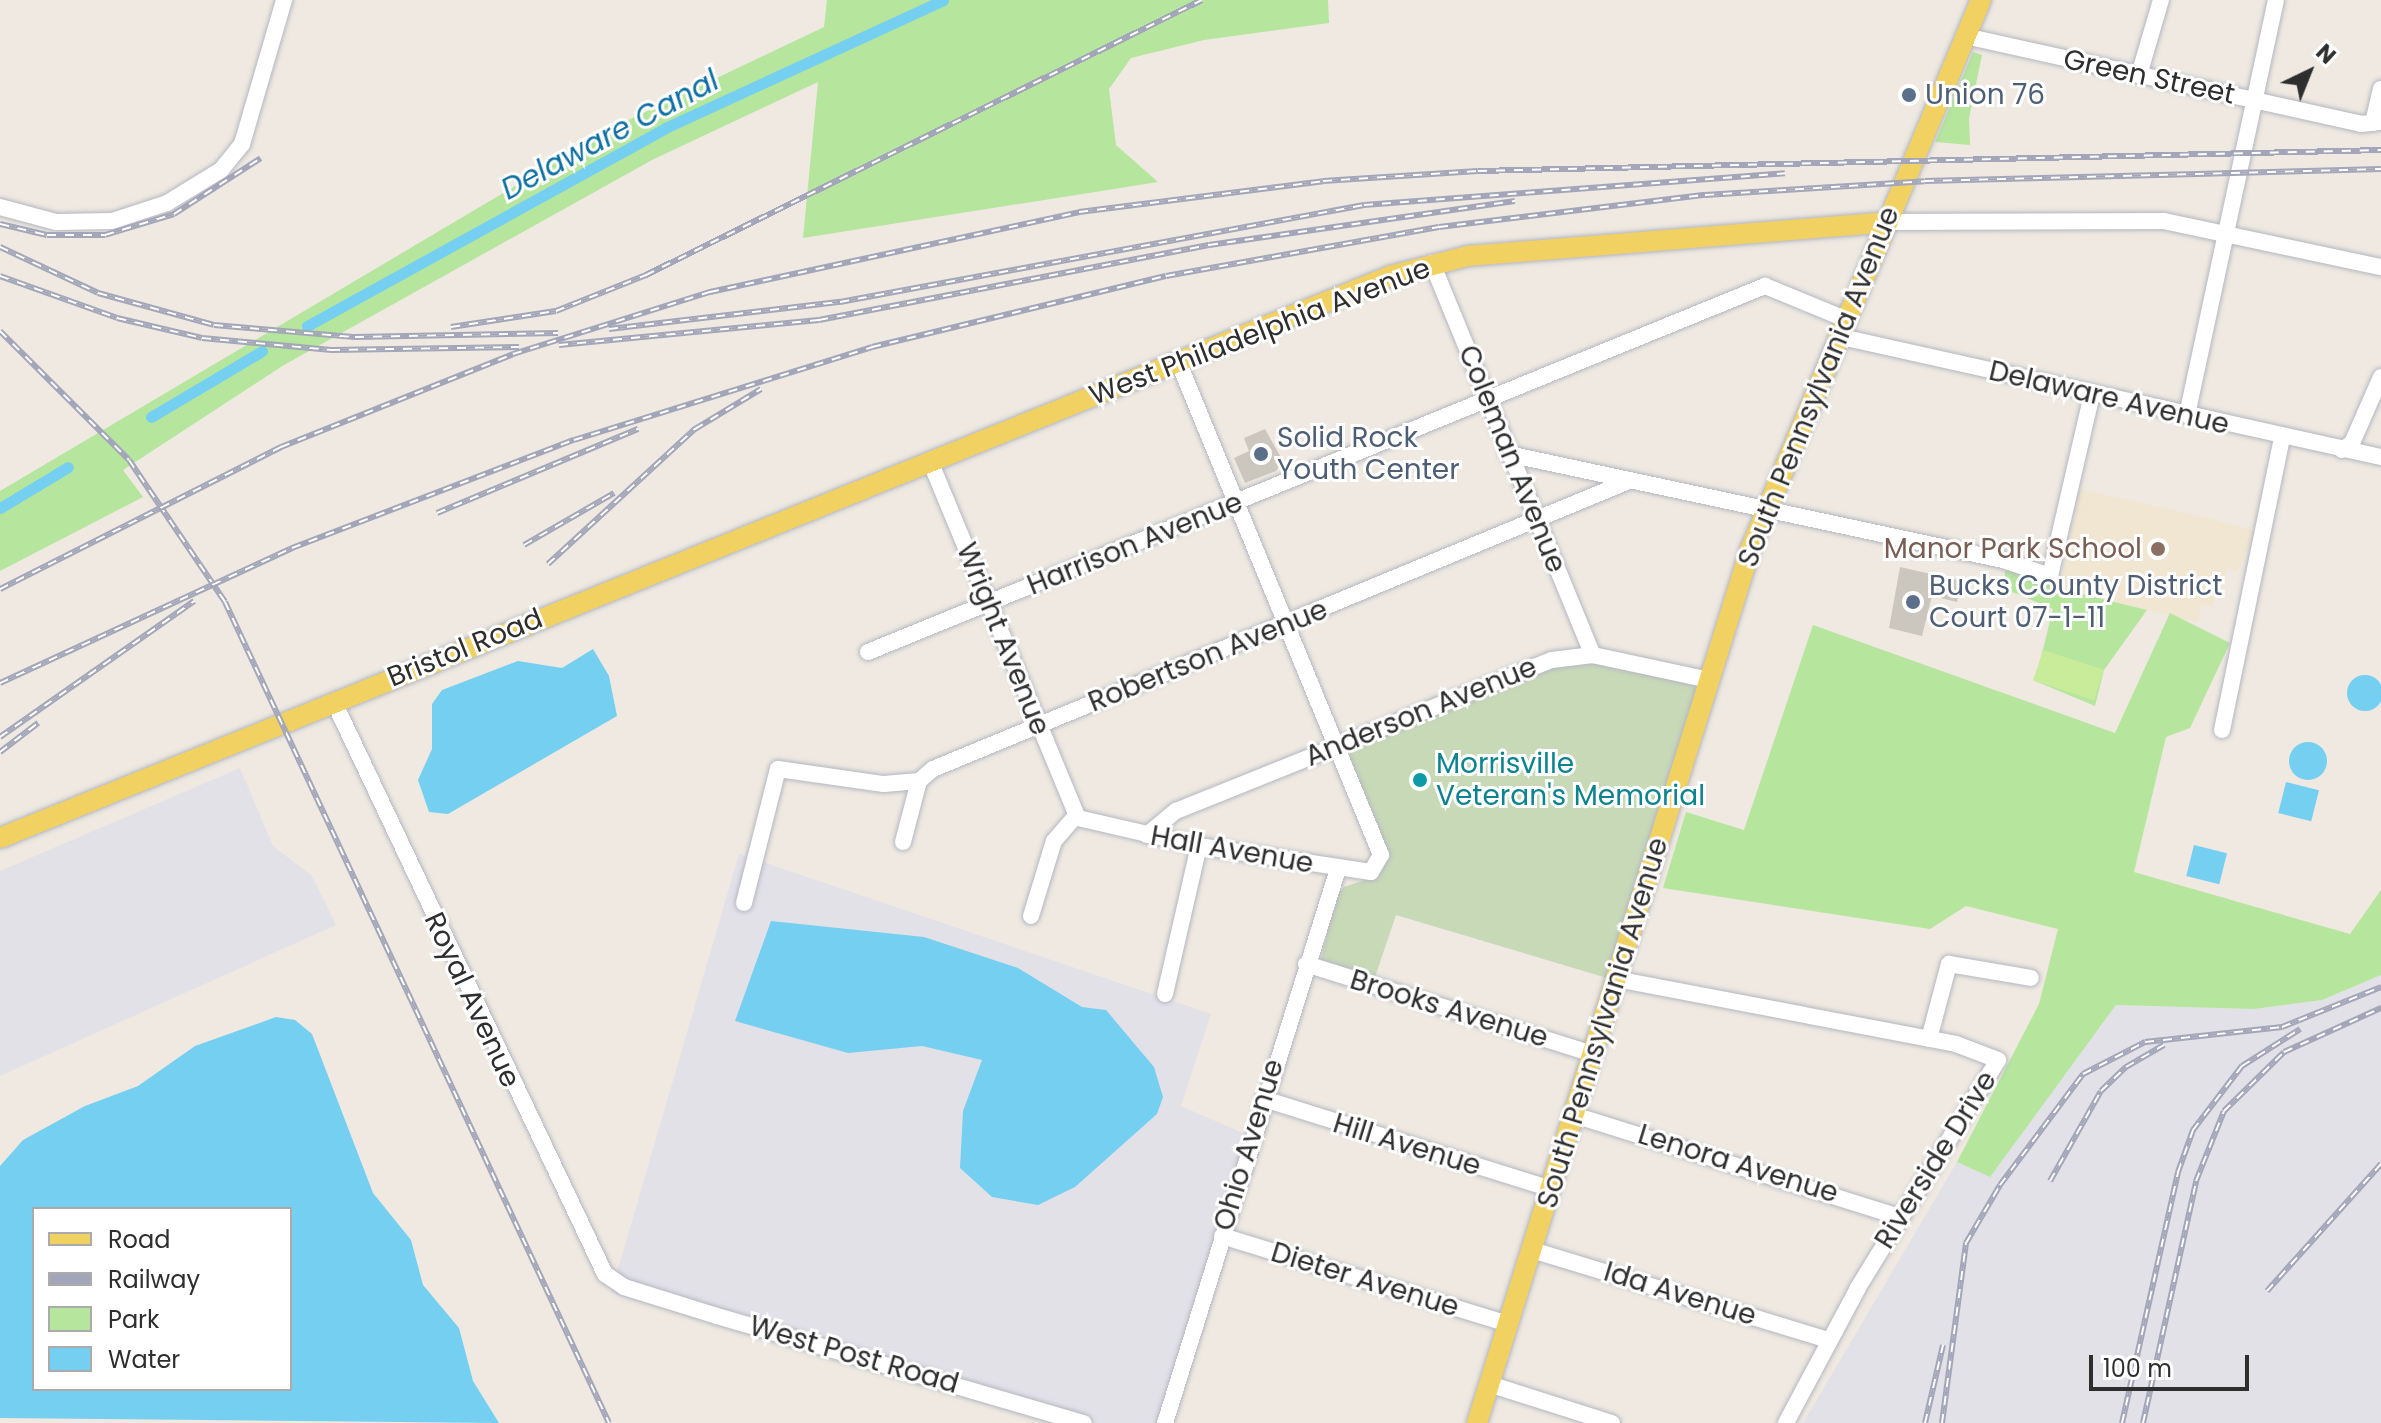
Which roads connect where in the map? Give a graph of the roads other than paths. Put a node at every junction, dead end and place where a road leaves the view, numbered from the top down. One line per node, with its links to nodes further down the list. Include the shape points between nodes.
1 (284, 0): 10 (street, via 242,144 221,170 167,203 112,221 48,221)
2 (1981, 0): 5 (main road, South Pennsylvania Avenue)
3 (2161, 0): 6 (street)
4 (2276, 0): 8 (street)
5 (1965, 36): 6 (street, Green Street); 11 (main road, South Pennsylvania Avenue)
6 (2139, 75): 8 (street, Green Street)
7 (2381, 89): 9 (street)
8 (2255, 100): 9 (street, Green Street); 12 (street)
9 (2377, 123)
10 (0, 207)
11 (1887, 222): 12 (street, via 2144,220); 13 (main road, West Philadelphia Avenue); 15 (main road, South Pennsylvania Avenue)
12 (2225, 234): 14 (street); 20 (street)
13 (1432, 263): 16 (main road, West Philadelphia Avenue); 19 (street, Coleman Avenue)
14 (2381, 267)
15 (1841, 328): 18 (street, Delaware Avenue); 19 (street, Harrison Avenue, via 1765,286); 28 (main road, South Pennsylvania Avenue)
16 (1178, 361): 25 (main road, West Philadelphia Avenue); 27 (street)
17 (2381, 377): 22 (street, via 2352,443)
18 (2092, 394): 20 (street, Delaware Avenue); 28 (street, via 2048,575)
19 (1487, 400): 23 (street, Coleman Avenue); 27 (street, Harrison Avenue)
20 (2187, 415): 21 (street, Delaware Avenue)
21 (2282, 437): 22 (street, Delaware Avenue); 37 (street)
22 (2342, 450): 24 (street, Delaware Avenue)
23 (1508, 454): 26 (street); 29 (street, Coleman Avenue)
24 (2381, 457)
25 (930, 461): 30 (street, Wright Avenue); 35 (main road, Bristol Road)
26 (1629, 481): 28 (street); 29 (street, Robertson Avenue)
27 (1237, 502): 30 (street, Harrison Avenue); 31 (street)
28 (1767, 507): 34 (main road, South Pennsylvania Avenue)
29 (1536, 521): 31 (street, Robertson Avenue); 33 (street, Coleman Avenue)
30 (988, 604): 32 (street, Harrison Avenue); 36 (street, Wright Avenue)
31 (1287, 624): 36 (street, Robertson Avenue); 38 (street)
32 (868, 652)
33 (1593, 655): 34 (street, Anderson Avenue); 38 (street, Anderson Avenue, via 1552,660)
34 (1710, 680): 50 (main road, South Pennsylvania Avenue)
35 (334, 702): 42 (main road, Bristol Road); 60 (street, Royal Avenue, via 596,1264)
36 (1039, 726): 39 (street, Robertson Avenue, via 933,769); 40 (street, Wright Avenue)
37 (2222, 730)
38 (1337, 745): 41 (street, Anderson Avenue, via 1176,811); 45 (street, Hall Avenue, via 1381,855 1371,872)
39 (919, 781): 43 (street); 46 (street, Robertson Avenue, via 884,784 780,770)
40 (1076, 816): 41 (street, Hall Avenue); 47 (street, via 1054,841)
41 (1147, 835): 44 (street, Hall Avenue)
42 (0, 838)
43 (903, 842)
44 (1199, 846): 45 (street, Hall Avenue); 51 (street)
45 (1338, 869): 48 (street, Ohio Avenue)
46 (744, 903)
47 (1031, 916)
48 (1306, 964): 53 (street, Brooks Avenue); 54 (street, Ohio Avenue)
49 (2031, 978): 52 (street, via 1949,964)
50 (1616, 979): 52 (street); 53 (main road, South Pennsylvania Avenue)
51 (1165, 994)
52 (1929, 1039): 57 (street, Riverside Drive, via 1998,1060)
53 (1593, 1054): 55 (main road, South Pennsylvania Avenue)
54 (1264, 1099): 56 (street, Hill Avenue); 58 (street, Ohio Avenue)
55 (1574, 1115): 56 (main road, South Pennsylvania Avenue); 57 (street, Lenora Avenue)
56 (1551, 1189): 59 (main road, South Pennsylvania Avenue)
57 (1900, 1217): 62 (street, Riverside Drive)
58 (1222, 1236): 61 (street, Dieter Avenue); 65 (street, Ohio Avenue)
59 (1532, 1250): 61 (main road, South Pennsylvania Avenue); 62 (street, Ida Avenue)
60 (624, 1287): 64 (street, West Post Road)
61 (1508, 1324): 63 (main road, South Pennsylvania Avenue)
62 (1828, 1340): 68 (street, Riverside Drive)
63 (1489, 1384): 66 (main road, South Pennsylvania Avenue); 67 (street)
64 (1084, 1423)
65 (1165, 1423)
66 (1477, 1423)
67 (1612, 1423)
68 (1786, 1423)

